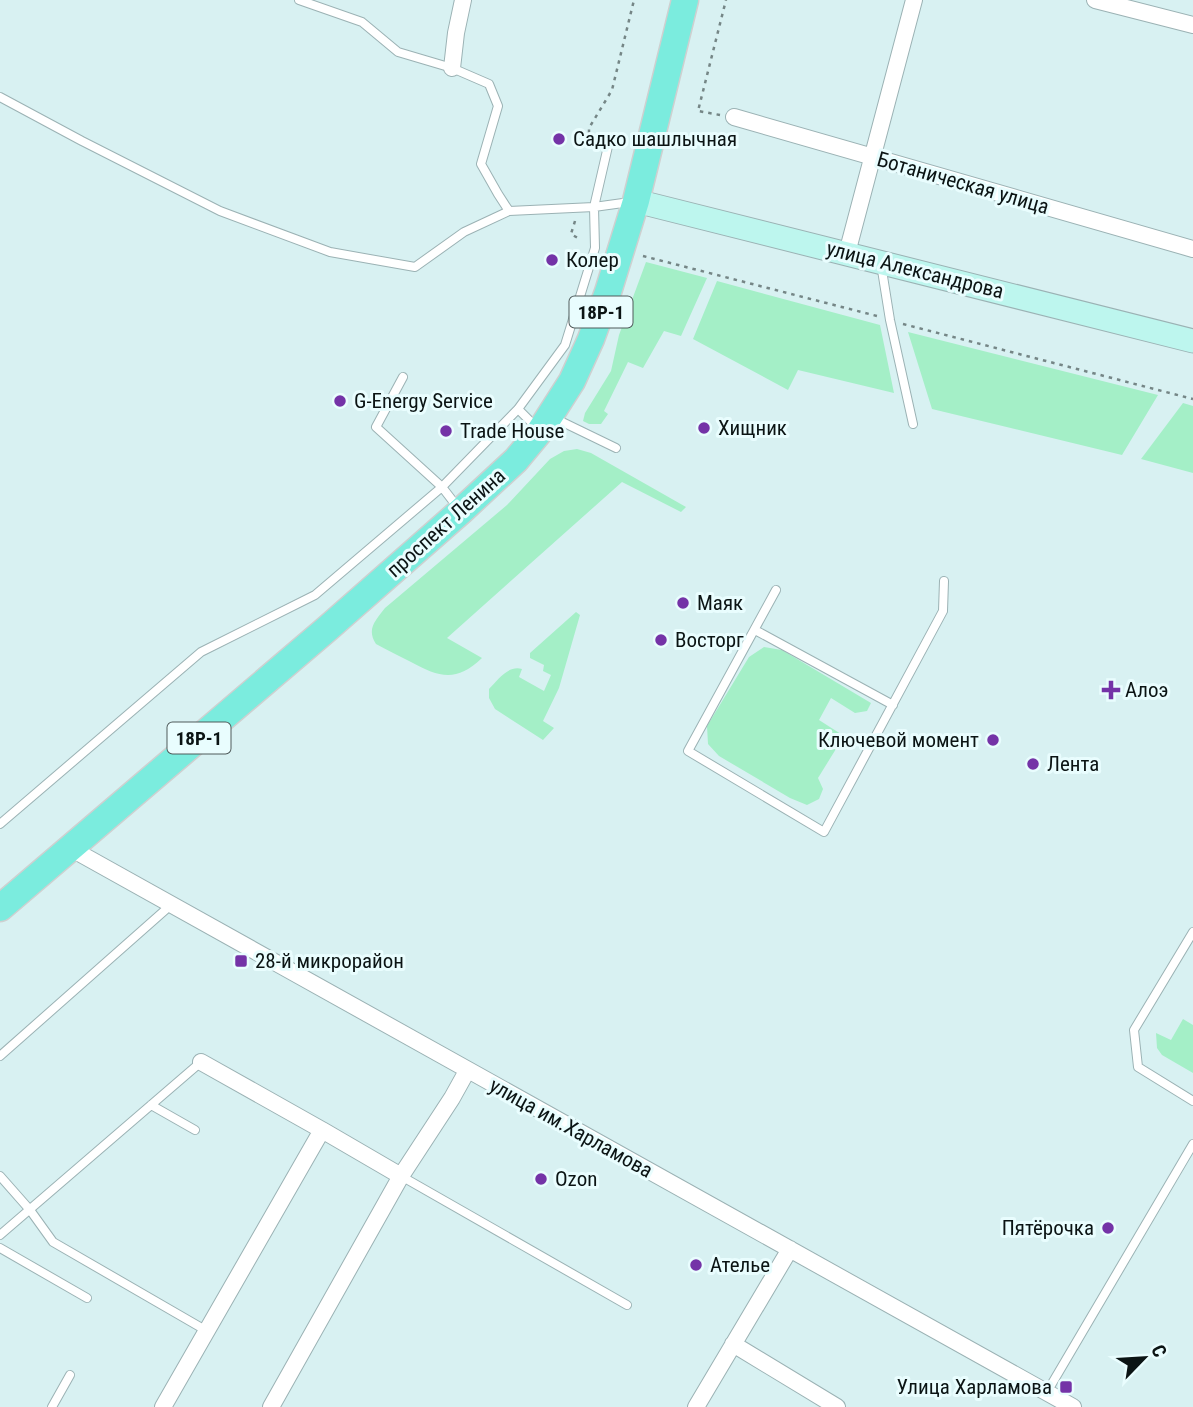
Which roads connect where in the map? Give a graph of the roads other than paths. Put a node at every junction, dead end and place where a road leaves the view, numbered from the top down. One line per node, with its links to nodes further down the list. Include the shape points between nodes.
1 (299, 0): 7 (lane, via 362,22 398,52)
2 (463, 0): 7 (street)
3 (685, 0): 12 (main road, проспект Ленина / 18Р-1)
4 (914, 0): 11 (street)
5 (1095, 0): 6 (street)
6 (1193, 25)
7 (452, 68): 14 (lane, via 489,84 498,106 481,164)
8 (0, 97): 14 (lane, via 220,211 330,252 415,267 464,232)
9 (734, 117): 11 (street, Ботаническая улица)
10 (609, 142): 13 (lane)
11 (872, 157): 15 (street, Ботаническая улица); 16 (street)
12 (636, 201): 13 (lane); 16 (main road, улица Александрова); 21 (main road, проспект Ленина / 18Р-1, via 591,339 572,381)
13 (594, 208): 14 (lane); 20 (lane, via 595,248 565,345)
14 (509, 211)
15 (1193, 249)
16 (847, 253): 17 (main road, улица Александрова)
17 (880, 261): 18 (main road, улица Александрова); 22 (lane)
18 (1193, 341)
19 (403, 377): 24 (lane, via 376,427)
20 (519, 409): 21 (lane); 24 (lane)
21 (545, 423): 23 (lane); 25 (main road, проспект Ленина / 18Р-1, via 516,460)
22 (913, 424)
23 (616, 448)
24 (442, 487): 25 (lane); 30 (lane, via 315,594 201,652)
25 (461, 511): 31 (main road, проспект Ленина / 18Р-1)
26 (944, 581): 29 (lane, via 943,611)
27 (776, 590): 28 (lane)
28 (755, 630): 29 (lane); 29 (lane, via 688,751 824,832)
29 (893, 705)
30 (0, 824)
31 (70, 848): 32 (street, улица им.Харламова); 33 (main road, проспект Ленина / 18Р-1)
32 (172, 904): 35 (lane); 37 (street, улица им.Харламова)
33 (0, 908)
34 (1193, 932): 38 (lane, via 1134,1030 1138,1067)
35 (0, 1056)
36 (201, 1062): 39 (lane); 41 (street)
37 (467, 1071): 44 (street); 48 (street, улица им.Харламова)
38 (1193, 1101)
39 (151, 1105): 40 (lane); 45 (lane)
40 (195, 1130)
41 (322, 1130): 44 (street); 51 (street)
42 (1193, 1144): 54 (lane)
43 (0, 1176): 45 (lane)
44 (401, 1176): 50 (lane); 57 (street)
45 (30, 1210): 46 (lane); 51 (lane, via 53,1242)
46 (0, 1235)
47 (0, 1248): 49 (lane)
48 (790, 1249): 52 (street); 54 (street, улица им.Харламова)
49 (87, 1298)
50 (627, 1305)
51 (207, 1331): 56 (street)
52 (733, 1344): 58 (street); 59 (street)
53 (70, 1376): 55 (lane)
54 (1047, 1392): 60 (street, улица им.Харламова)
55 (52, 1407)
56 (163, 1407)
57 (271, 1407)
58 (696, 1407)
59 (836, 1407)
60 (1073, 1407)

